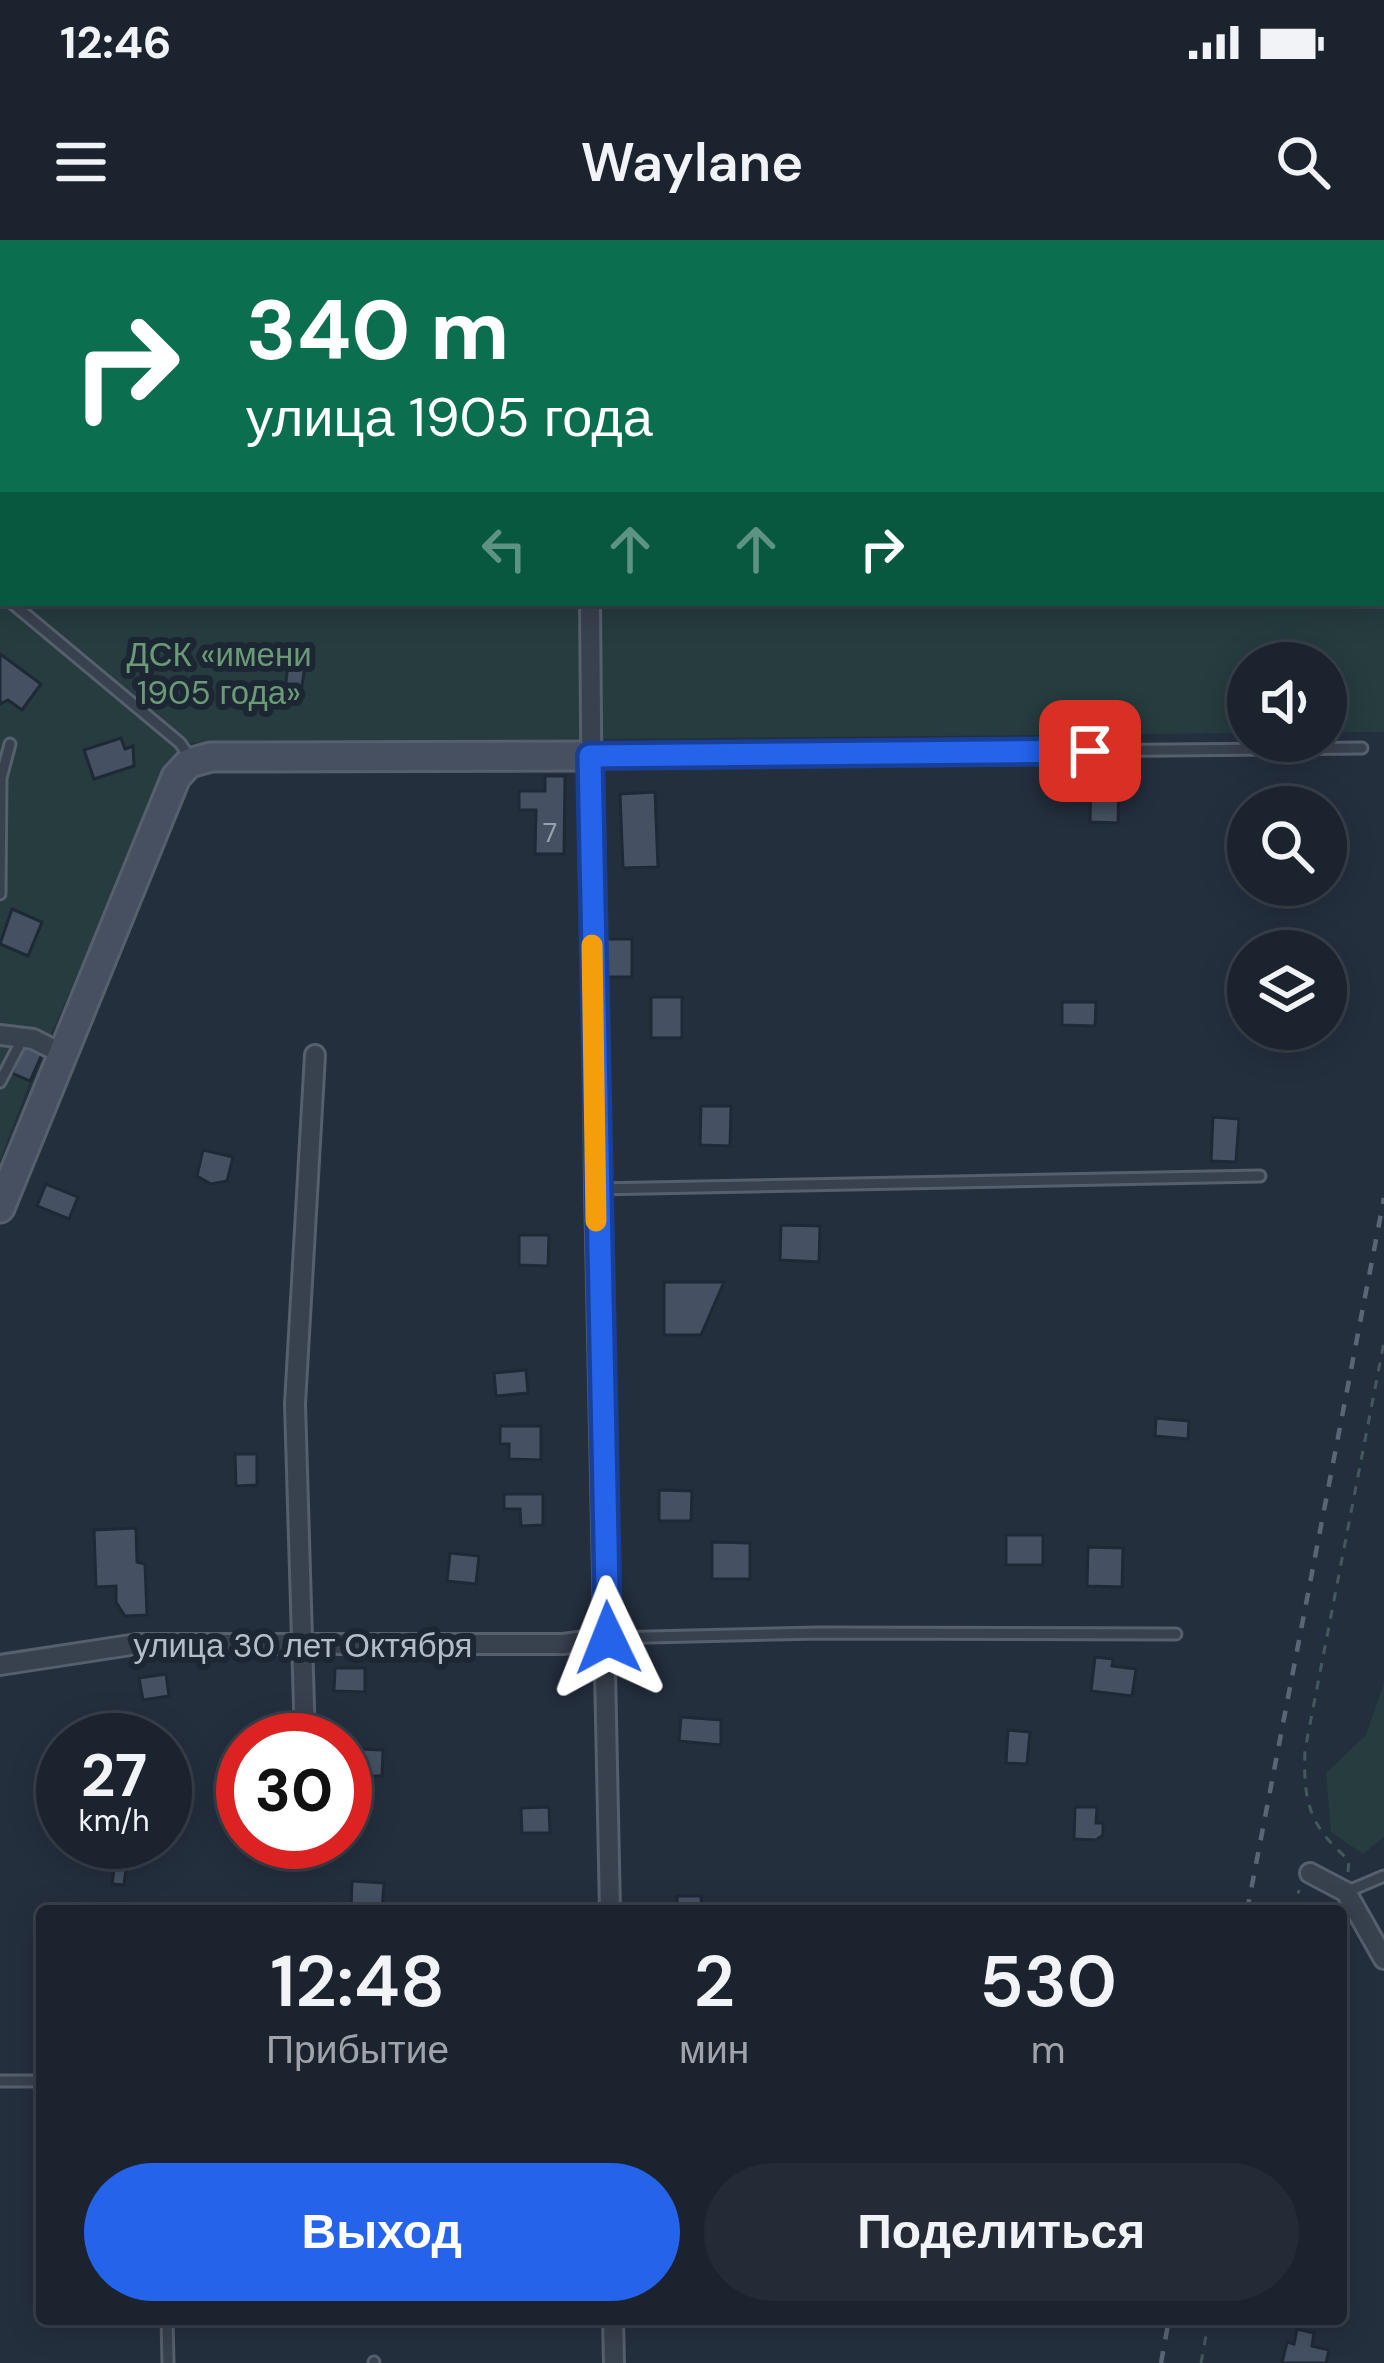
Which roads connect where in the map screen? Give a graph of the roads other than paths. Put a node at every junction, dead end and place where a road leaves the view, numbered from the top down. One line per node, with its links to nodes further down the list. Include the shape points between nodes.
1 (16, 606): 6 (lane, via 180,743)
2 (590, 606): 5 (street)
3 (10, 744): 7 (lane, via 1,778)
4 (1362, 748): 5 (lane)
5 (590, 756): 6 (street); 14 (street)
6 (191, 761): 10 (street, via 176,777)
7 (0, 894)
8 (0, 1035): 9 (street)
9 (23, 1038): 10 (street); 12 (lane)
10 (54, 1050): 15 (street)
11 (315, 1055): 18 (street, via 295,1404)
12 (0, 1082)
13 (1260, 1176): 14 (lane)
14 (596, 1189): 17 (street)
15 (0, 1208)
16 (1176, 1634): 17 (lane)
17 (608, 1638): 18 (street, улица 30 лет Октября); 24 (street)
18 (302, 1642): 19 (street, улица 30 лет Октября, via 122,1645); 20 (street)
19 (0, 1665)
20 (304, 1713)
21 (1310, 1873): 23 (street)
22 (1384, 1876): 23 (lane)
23 (1346, 1892): 25 (street)
24 (610, 1905)
25 (1384, 1959)
26 (0, 2081): 27 (lane)
27 (36, 2081)
28 (167, 2325): 30 (lane)
29 (614, 2325): 31 (street)
30 (169, 2363)
31 (614, 2363)

